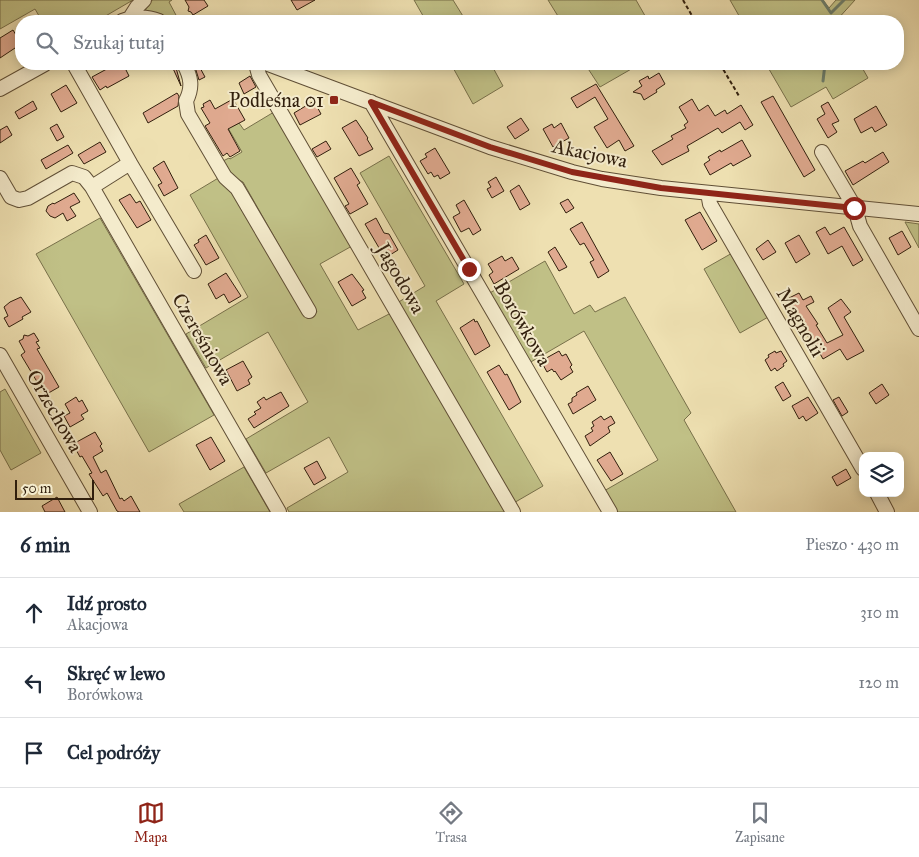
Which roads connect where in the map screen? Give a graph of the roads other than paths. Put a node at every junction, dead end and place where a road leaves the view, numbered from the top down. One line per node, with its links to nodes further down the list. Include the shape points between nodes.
1 (144, 0): 2 (street)
2 (130, 15)
3 (34, 70): 8 (street)
4 (77, 70): 11 (street, Czereśniowa)
5 (187, 70): 18 (street, via 191,85 186,101 188,114 226,177 237,188)
6 (258, 70): 25 (street, Jagodowa)
7 (284, 70): 9 (street, Akacjowa)
8 (0, 89)
9 (371, 102): 14 (street, Akacjowa, via 490,147 572,172); 26 (street, Borówkowa)
10 (822, 152): 15 (street)
11 (130, 163): 13 (street); 17 (street, Czereśniowa)
12 (0, 178): 13 (street, Czereśniowa, via 11,197 19,200 72,173 84,177)
13 (92, 187): 24 (street, Czereśniowa)
14 (708, 193): 15 (street, Akacjowa); 21 (street, Magnolii, via 710,204)
15 (854, 208): 16 (street, Akacjowa); 19 (street, via 860,226)
16 (919, 214)
17 (194, 271)
18 (310, 311)
19 (919, 329)
20 (0, 355): 23 (street, Orzechowa)
21 (859, 462)
22 (879, 497): 27 (street)
23 (90, 512)
24 (279, 512)
25 (513, 512)
26 (610, 512)
27 (887, 512)

